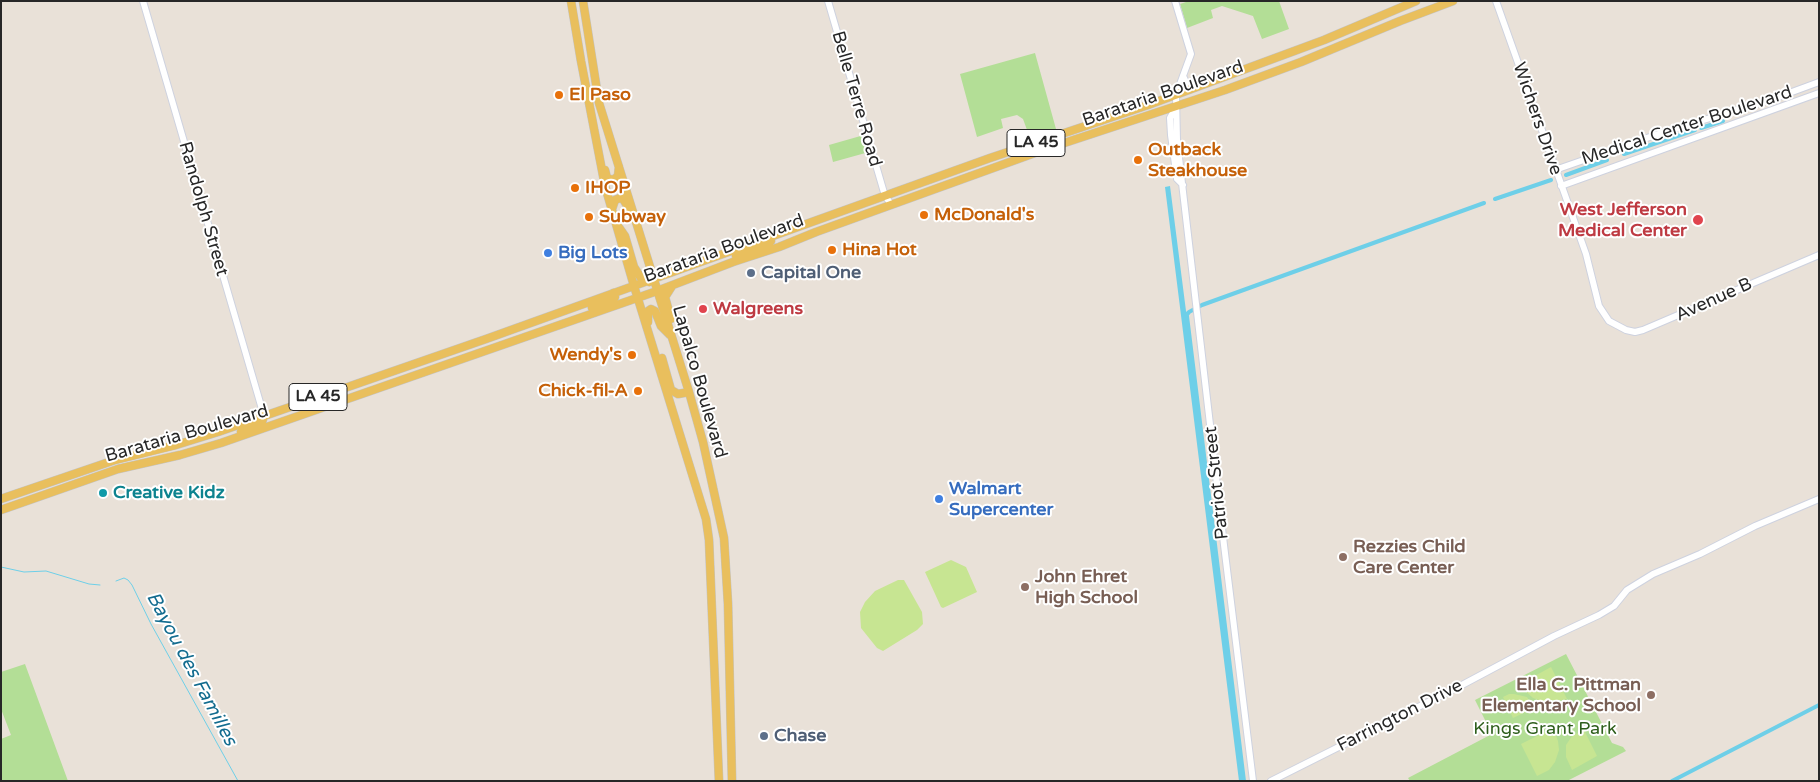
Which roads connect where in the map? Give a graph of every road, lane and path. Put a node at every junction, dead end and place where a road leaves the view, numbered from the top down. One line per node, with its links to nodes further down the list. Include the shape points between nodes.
1 (143, 1): 66 (street, Randolph Street)
2 (571, 1): 17 (main road, Lapalco Boulevard)
3 (583, 1): 20 (main road, Lapalco Boulevard, via 600,103)
4 (828, 1): 26 (street, Belle Terre Road)
5 (1175, 1): 9 (street, via 1190,47)
6 (1416, 1): 11 (main road, Barataria Boulevard / LA 45, via 1324,40)
7 (1453, 1): 14 (main road, Barataria Boulevard / LA 45, via 1301,62)
8 (1496, 1): 21 (street, Wichers Drive)
9 (1183, 76): 11 (street, via 1186,82); 13 (street)
10 (1819, 82): 21 (street, Medical Center Boulevard)
11 (1200, 85): 13 (main road, Barataria Boulevard / LA 45)
12 (1819, 93): 25 (street, Medical Center Boulevard)
13 (1176, 95): 14 (street, Patriot Street); 18 (main road, Barataria Boulevard / LA 45)
14 (1176, 106): 15 (main road, Barataria Boulevard / LA 45); 16 (street, Patriot Street); 24 (street, Patriot Street)
15 (1155, 113): 16 (street, via 1166,118); 22 (main road, Barataria Boulevard / LA 45)
16 (1170, 125): 24 (street, Patriot Street, via 1177,180)
17 (596, 142): 20 (main road, via 607,178 611,181 618,176); 28 (main road, Lapalco Boulevard)
18 (990, 158): 19 (main road, Barataria Boulevard / LA 45); 22 (main road)
19 (980, 162): 23 (main road); 26 (main road, Barataria Boulevard / LA 45)
20 (620, 165): 29 (main road, Lapalco Boulevard)
21 (1555, 170): 25 (street, Wichers Drive)
22 (980, 172): 23 (main road, Barataria Boulevard / LA 45)
23 (972, 176): 27 (main road, Barataria Boulevard / LA 45)
24 (1183, 185): 87 (street, Patriot Street)
25 (1561, 186): 47 (street, Wichers Drive, via 1586,254 1599,306)
26 (885, 196): 27 (street); 30 (main road, Barataria Boulevard / LA 45)
27 (887, 206): 32 (main road, Barataria Boulevard / LA 45)
28 (613, 216): 29 (main road, via 615,200 623,199); 33 (main road); 40 (main road, Lapalco Boulevard)
29 (639, 232): 35 (main road, Lapalco Boulevard)
30 (780, 233): 31 (main road, Barataria Boulevard / LA 45); 32 (main road)
31 (770, 237): 36 (main road, Barataria Boulevard / LA 45); 37 (main road, via 769,243 737,255)
32 (773, 249): 37 (main road, Barataria Boulevard / LA 45)
33 (630, 252): 35 (main road, via 640,263 646,261); 39 (main road, via 642,278)
34 (1819, 255): 47 (street, Avenue B, via 1643,330 1626,330)
35 (646, 256): 39 (main road, Lapalco Boulevard)
36 (713, 258): 38 (main road, via 707,264 675,276); 39 (main road, Barataria Boulevard / LA 45)
37 (733, 262): 38 (main road, Barataria Boulevard / LA 45)
38 (675, 284): 39 (main road, Barataria Boulevard / LA 45); 53 (main road, via 665,297 674,329)
39 (655, 285): 40 (main road, Barataria Boulevard / LA 45); 42 (main road, Barataria Boulevard / LA 45); 53 (main road, Lapalco Boulevard)
40 (633, 287): 41 (main road, Barataria Boulevard / LA 45); 42 (main road); 43 (main road, Lapalco Boulevard)
41 (613, 294): 44 (main road, via 614,299 589,310); 45 (main road, Barataria Boulevard / LA 45)
42 (648, 294): 43 (main road, Barataria Boulevard / LA 45); 49 (main road, via 656,302)
43 (637, 298): 44 (main road, Barataria Boulevard / LA 45); 48 (main road, Lapalco Boulevard)
44 (586, 315): 50 (main road, Barataria Boulevard / LA 45)
45 (551, 316): 46 (main road, Barataria Boulevard / LA 45); 50 (main road)
46 (541, 319): 51 (main road); 52 (main road, Barataria Boulevard / LA 45)
47 (1609, 321)
48 (648, 330): 49 (main road, via 647,314 651,309); 57 (main road, via 658,344); 75 (main road, Lapalco Boulevard, via 706,519)
49 (664, 330): 53 (main road)
50 (542, 331): 51 (main road, Barataria Boulevard / LA 45)
51 (533, 334): 55 (main road, Barataria Boulevard / LA 45)
52 (498, 335): 54 (main road, Barataria Boulevard / LA 45); 55 (main road)
53 (671, 336): 61 (main road, Lapalco Boulevard)
54 (486, 339): 56 (main road); 58 (main road, Barataria Boulevard / LA 45)
55 (490, 349): 56 (main road, Barataria Boulevard / LA 45)
56 (479, 353): 60 (main road, Barataria Boulevard / LA 45)
57 (662, 359): 61 (main road, via 675,386 682,386); 63 (main road, via 672,390 678,394)
58 (419, 361): 59 (main road, Barataria Boulevard / LA 45); 60 (main road, via 404,374)
59 (401, 368): 62 (main road); 64 (main road, Barataria Boulevard / LA 45)
60 (404, 378): 62 (main road, Barataria Boulevard / LA 45)
61 (684, 378): 63 (main road, Lapalco Boulevard)
62 (386, 385): 65 (main road, Barataria Boulevard / LA 45)
63 (689, 392): 76 (main road, Lapalco Boulevard)
64 (328, 393): 65 (main road, via 315,402); 66 (main road, Barataria Boulevard / LA 45)
65 (314, 410): 67 (main road, Barataria Boulevard / LA 45)
66 (264, 416): 67 (main road, via 262,422 242,431); 68 (main road, Barataria Boulevard / LA 45)
67 (240, 436): 70 (main road, Barataria Boulevard / LA 45)
68 (172, 446): 69 (main road, Barataria Boulevard / LA 45); 70 (main road, via 152,456)
69 (137, 454): 71 (main road, via 137,459); 72 (main road, Barataria Boulevard / LA 45)
70 (150, 462): 71 (main road, Barataria Boulevard / LA 45)
71 (118, 469): 74 (main road, Barataria Boulevard / LA 45)
72 (1, 499)
73 (1819, 499): 88 (street, Farrington Drive, via 1653,574 1599,615)
74 (1, 510)
75 (709, 540): 76 (main road, via 717,537); 78 (main road, Lapalco Boulevard)
76 (725, 548): 77 (main road, Lapalco Boulevard)
77 (728, 639): 78 (main road); 79 (main road, Lapalco Boulevard)
78 (713, 640): 80 (main road, Lapalco Boulevard)
79 (729, 664): 80 (main road); 81 (main road, Lapalco Boulevard)
80 (714, 665): 82 (main road, Lapalco Boulevard)
81 (730, 712): 82 (main road); 83 (main road, Lapalco Boulevard)
82 (717, 718): 84 (main road, Lapalco Boulevard)
83 (732, 768): 84 (main road); 86 (main road, Lapalco Boulevard)
84 (718, 769): 85 (main road, Lapalco Boulevard)
85 (718, 781)
86 (732, 781)
87 (1253, 781)
88 (1271, 781)

